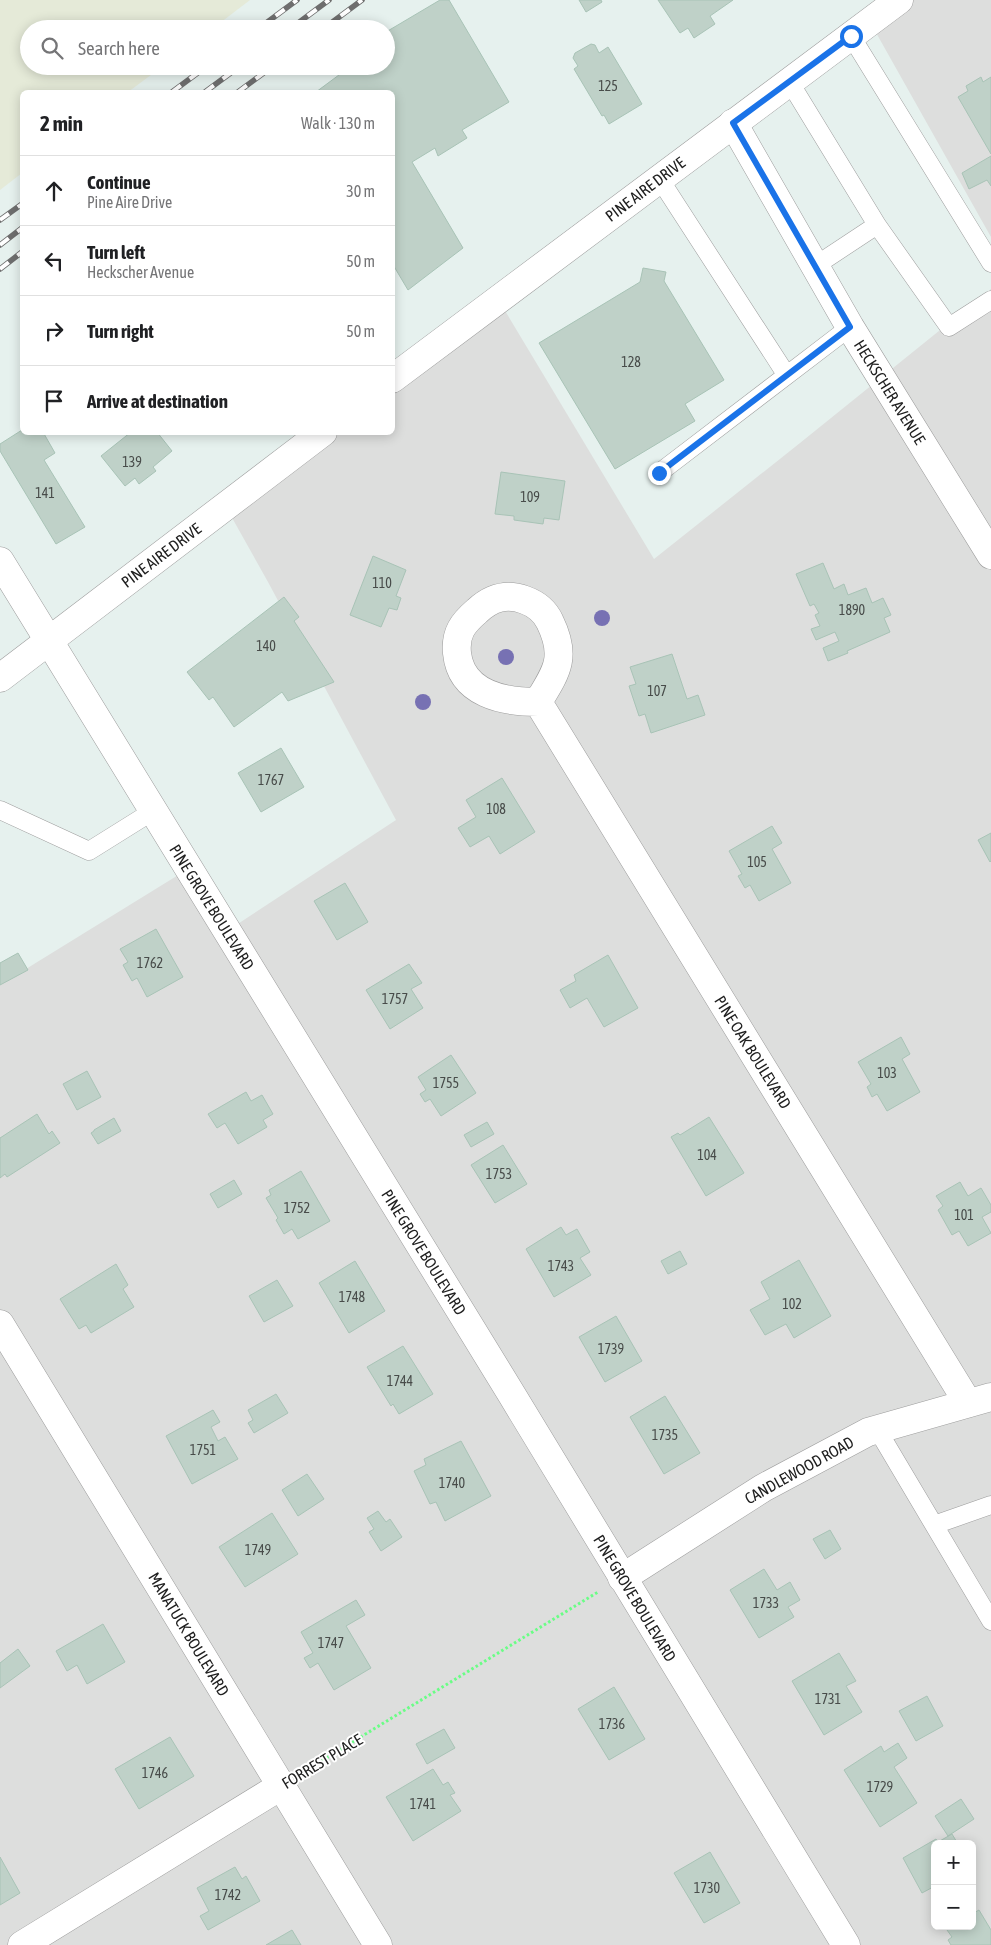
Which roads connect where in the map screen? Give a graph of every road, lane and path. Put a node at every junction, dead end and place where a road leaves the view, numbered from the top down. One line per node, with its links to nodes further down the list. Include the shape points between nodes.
1 (899, 0): 2 (street, PINE AIRE DRIVE)
2 (851, 36): 3 (street, PINE AIRE DRIVE); 7 (lane)
3 (790, 81): 4 (street, PINE AIRE DRIVE); 6 (lane)
4 (733, 123): 5 (street, PINE AIRE DRIVE); 8 (street, HECKSCHER AVENUE)
5 (659, 178): 11 (lane, via 782,368); 12 (street, PINE AIRE DRIVE)
6 (877, 225): 8 (lane); 9 (lane, via 949,327)
7 (991, 262)
8 (815, 266): 10 (street, HECKSCHER AVENUE)
9 (991, 300)
10 (850, 327): 11 (lane); 15 (street, HECKSCHER AVENUE)
11 (789, 373): 14 (lane)
12 (395, 377)
13 (319, 435): 17 (street, PINE AIRE DRIVE)
14 (659, 473)
15 (991, 555)
16 (0, 561): 17 (street, PINE GROVE BOULEVARD)
17 (49, 641): 18 (street, PINE AIRE DRIVE); 21 (street, PINE GROVE BOULEVARD)
18 (2, 673)
19 (538, 702): 23 (street, PINE OAK BOULEVARD)
20 (0, 810): 21 (lane, via 88,851)
21 (153, 811): 27 (street, PINE GROVE BOULEVARD)
22 (0, 1324): 29 (street, MANATUCK BOULEVARD)
23 (979, 1400): 24 (street, CANDLEWOOD ROAD)
24 (877, 1429): 26 (lane); 27 (street, CANDLEWOOD ROAD, via 763,1488)
25 (991, 1505): 26 (lane)
26 (934, 1524): 28 (lane)
27 (622, 1578): 29 (path, FORREST PLACE); 32 (street, PINE GROVE BOULEVARD)
28 (991, 1621)
29 (281, 1786): 30 (street, FORREST PLACE); 31 (street, MANATUCK BOULEVARD)
30 (22, 1945)
31 (378, 1945)
32 (846, 1945)

